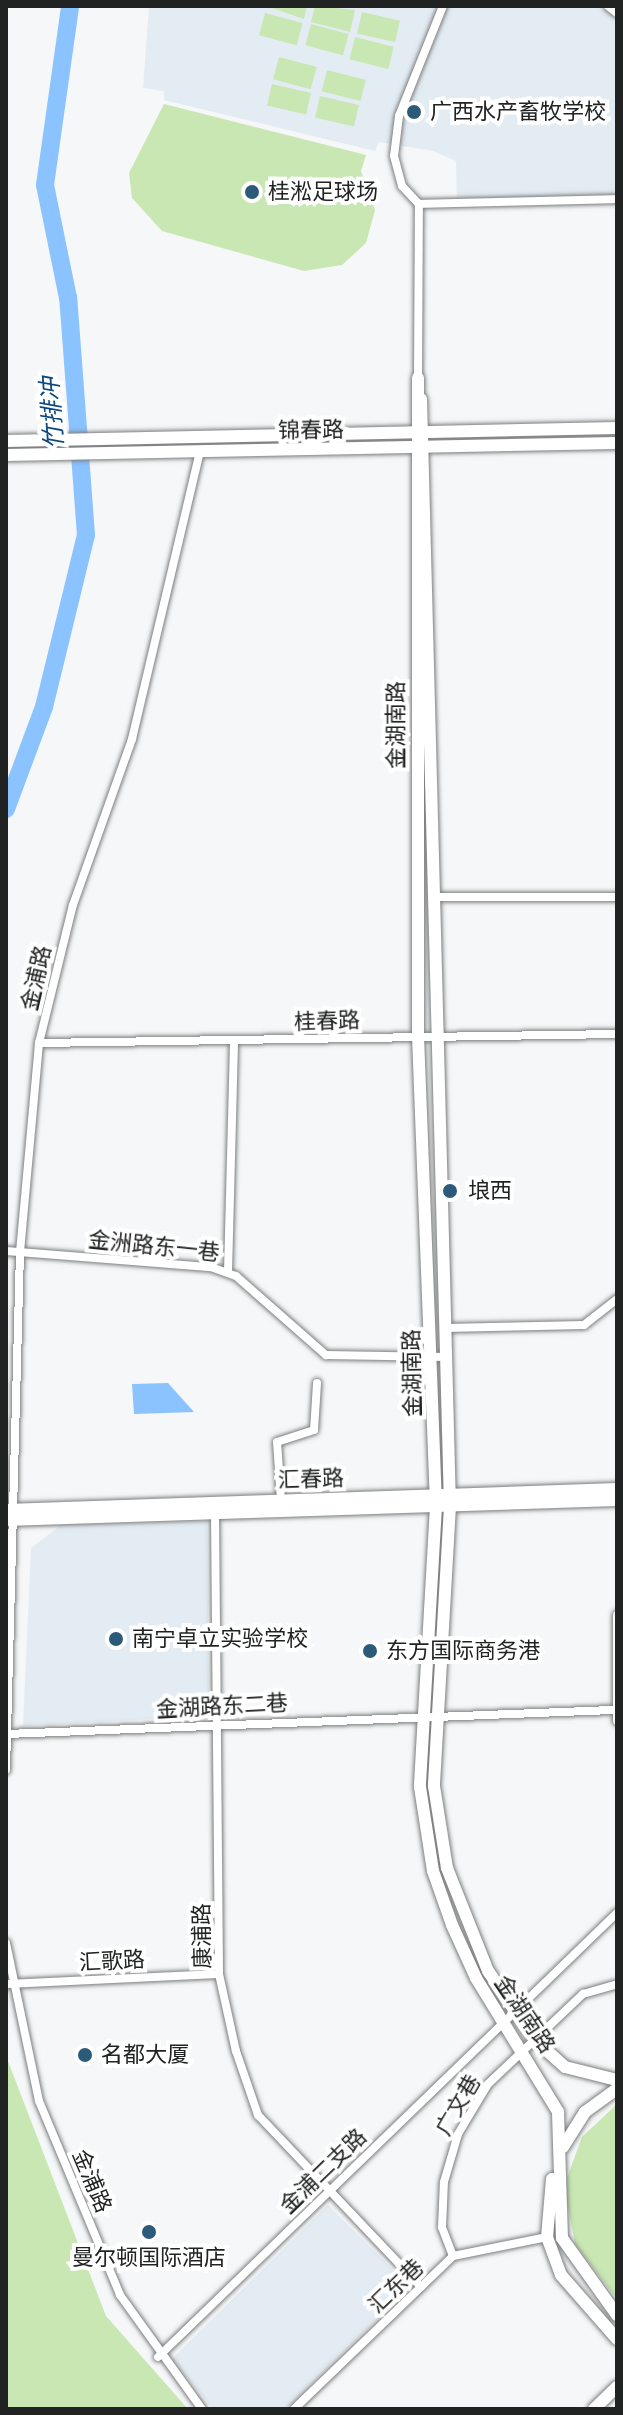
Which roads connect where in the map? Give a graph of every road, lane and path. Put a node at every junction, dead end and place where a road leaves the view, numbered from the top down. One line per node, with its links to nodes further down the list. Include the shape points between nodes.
1 (443, 6): 5 (street, via 395,142 402,186)
2 (608, 6): 3 (street)
3 (617, 13)
4 (617, 199): 5 (street)
5 (419, 204): 6 (street, 金湖南路)
6 (418, 378): 8 (main road, 金湖南路)
7 (617, 428): 8 (main road, 锦春路)
8 (420, 433): 9 (main road, 锦春路); 11 (main road, 金湖南路); 12 (main road, 金湖南路)
9 (13, 441)
10 (617, 443): 12 (main road, 锦春路)
11 (414, 447): 12 (main road, 锦春路); 13 (main road, 锦春路); 19 (main road, 金湖南路)
12 (427, 447): 15 (main road, 金湖南路)
13 (200, 452): 14 (main road, 锦春路); 21 (street, 金浦路, via 132,739 73,905)
14 (12, 456)
15 (432, 897): 16 (street); 18 (main road, 金湖南路)
16 (617, 897)
17 (617, 1034): 18 (street, 桂春路)
18 (434, 1035): 19 (street, 桂春路); 26 (main road, 金湖南路)
19 (418, 1036): 20 (street, 桂春路); 27 (main road, 金湖南路)
20 (234, 1042): 21 (street, 桂春路); 24 (street)
21 (39, 1043): 23 (street, 金浦路)
22 (6, 1251): 23 (street, 金洲路东一巷)
23 (20, 1252): 24 (street, 金洲路东一巷); 35 (street, 金浦路)
24 (228, 1272): 27 (street, 金洲路东一巷, via 326,1355)
25 (617, 1299): 26 (street, via 584,1325)
26 (445, 1328): 28 (main road, 金湖南路)
27 (432, 1357): 28 (street, 金洲路东一巷); 33 (main road, 金湖南路)
28 (446, 1357): 33 (main road, 金湖南路)
29 (317, 1383): 31 (street, via 314,1430 277,1442)
30 (617, 1489): 33 (main road, 汇春路)
31 (281, 1500): 33 (main road, 汇春路); 35 (main road, 汇春路)
32 (617, 1500): 33 (main road, 汇春路)
33 (442, 1501): 34 (main road, 汇春路); 38 (main road, 金湖南路); 39 (main road, 金湖南路)
34 (215, 1513): 35 (main road, 汇春路); 41 (street, 康浦路)
35 (11, 1515): 42 (street, 金浦路)
36 (617, 1615): 37 (street)
37 (613, 1710): 39 (street, 金湖路东二巷); 40 (street)
38 (425, 1714): 39 (street, 金湖路东二巷); 41 (street, 金湖路东二巷); 50 (main road, 金湖南路, via 420,1787 433,1871 476,1978)
39 (439, 1715): 49 (main road, 金湖南路, via 434,1786 447,1868 488,1971)
40 (617, 1721)
41 (216, 1724): 42 (street, 金湖路东二巷); 46 (street, 康浦路)
42 (7, 1734): 43 (street, 金浦路)
43 (6, 1770)
44 (617, 1913): 49 (street, 金浦二支路)
45 (6, 1943): 47 (street, 金浦路)
46 (219, 1974): 47 (street, 汇歌路); 56 (street, 康浦路, via 258,2115)
47 (8, 1984): 62 (street, 金浦路, via 39,2101 120,2295)
48 (617, 1984): 51 (street, 广文巷, via 583,1994)
49 (516, 2014): 50 (street, 金浦二支路); 51 (main road, 金湖南路)
50 (504, 2022): 52 (main road, 金湖南路); 56 (street, 金浦二支路)
51 (535, 2040): 52 (street, 广文巷); 53 (main road, 金湖南路, via 581,2076)
52 (525, 2049): 55 (main road, 金湖南路, via 556,2104); 58 (street, 广文巷, via 488,2084 458,2134 442,2212)
53 (617, 2080)
54 (617, 2089): 55 (main road, via 585,2112)
55 (560, 2154): 57 (main road, via 545,2203); 60 (main road, 金湖南路, via 562,2238)
56 (327, 2192): 59 (street, 康浦路); 62 (street, 金浦二支路)
57 (547, 2237): 58 (street, 汇东巷); 61 (main road, via 561,2275)
58 (453, 2256): 59 (street, 汇东巷)
59 (421, 2287): 65 (street, 汇东巷)
60 (617, 2315)
61 (617, 2339)
62 (158, 2357): 64 (street, 金浦路)
63 (617, 2387): 66 (main road)
64 (202, 2409)
65 (294, 2409)
66 (594, 2409)

